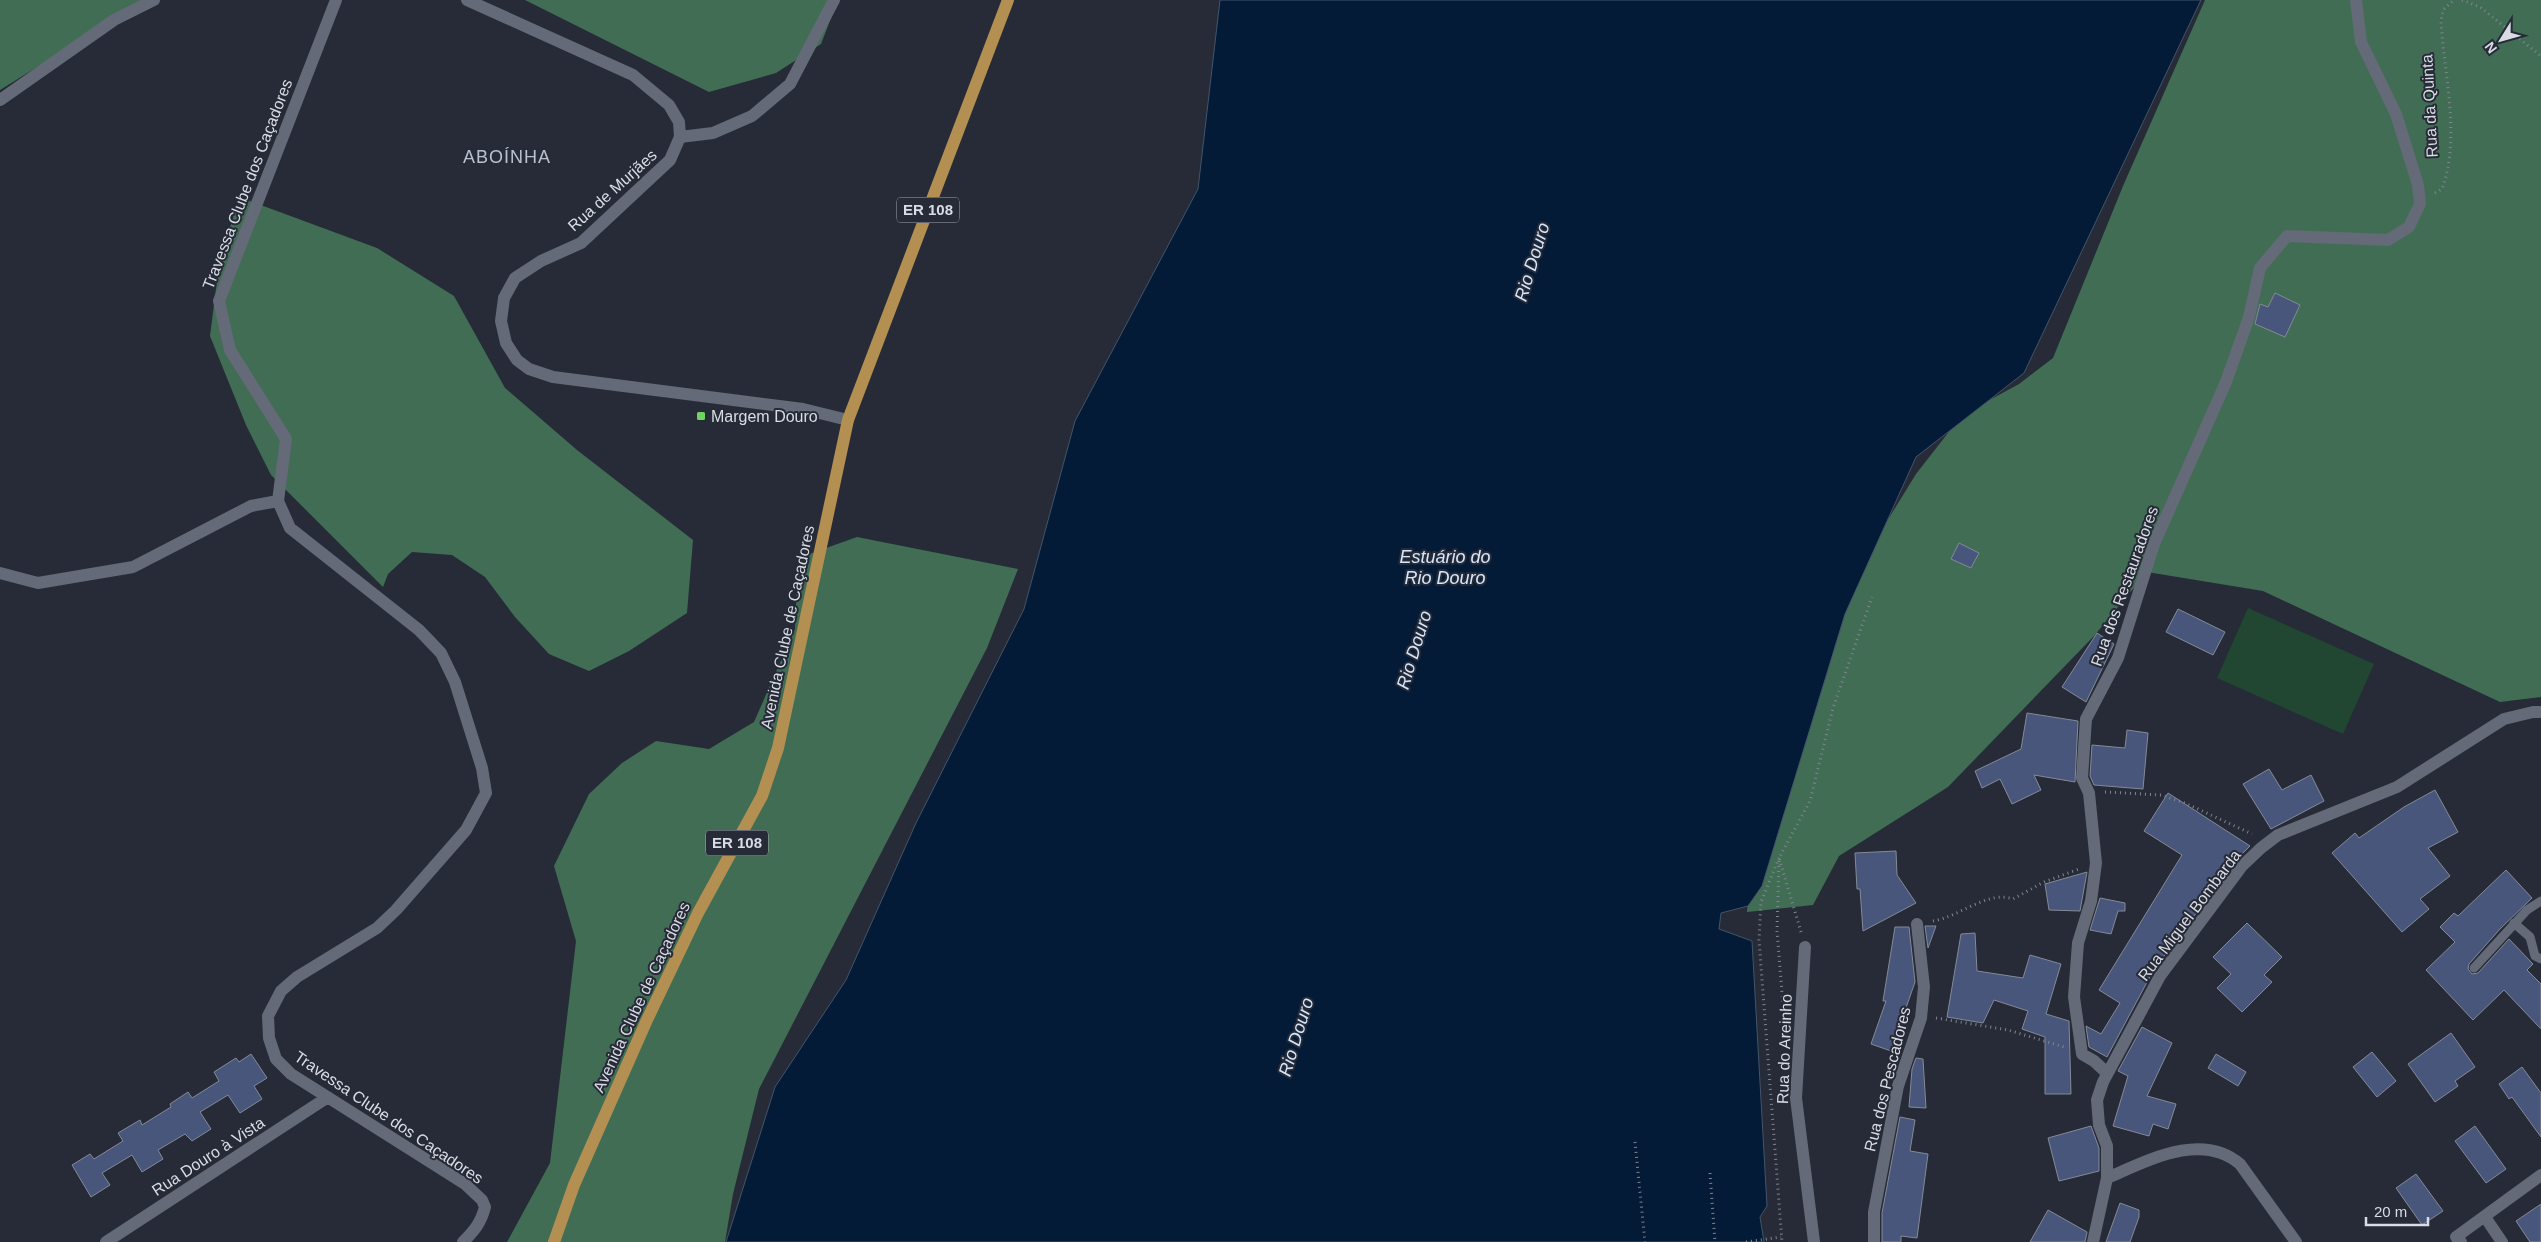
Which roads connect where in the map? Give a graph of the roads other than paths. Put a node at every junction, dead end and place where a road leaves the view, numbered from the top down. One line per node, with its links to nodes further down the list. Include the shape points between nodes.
1 (154, 0): 7 (street, via 114,20)
2 (336, 0): 10 (street, Travessa Clube dos Caçadores, via 219,301 230,350 286,439)
3 (467, 0): 8 (street, via 633,75 669,105 679,122)
4 (834, 0): 8 (street, via 790,84 752,116 713,133)
5 (1008, 0): 9 (main road, Avenida Clube de Caçadores / ER 108)
6 (2356, 0): 19 (street, Rua dos Restauradores, via 2361,42 2396,114 2418,184 2420,204 2409,227 2388,240 2287,236 2260,268 2249,317 2226,382 2154,544 2118,658 2086,719 2082,778 2089,793 2096,863 2091,901 2078,943 2074,997 2082,1054)
7 (0, 100)
8 (680, 137): 9 (street, Rua de Murjães, via 670,160 581,243 541,261 515,278 504,298 501,321 506,343 517,360 529,369 553,377 803,409)
9 (848, 420): 26 (main road, Avenida Clube de Caçadores / ER 108, via 778,748 762,796 698,913 650,1013 574,1186)
10 (278, 501): 11 (street, via 250,506 133,567 38,583); 20 (street, Travessa Clube dos Caçadores, via 290,528 419,630 441,653 455,682 482,768 486,793 466,830 396,910 365,936 297,977 281,991 268,1016 269,1038 276,1059 291,1074)
11 (0, 573)
12 (2538, 709): 19 (street, Rua Miguel Bombarda, via 2504,719 2397,787 2278,835 2269,842 2242,866 2160,976)
13 (2541, 900): 14 (lane)
14 (2514, 923): 17 (lane, via 2530,938 2535,956); 18 (lane)
15 (1917, 924): 28 (street, Rua dos Pescadores, via 1924,986 1921,1018 1898,1086 1874,1212)
16 (1806, 947): 27 (street, Rua do Areinho, via 1796,1098)
17 (2541, 959)
18 (2474, 968)
19 (2107, 1073): 22 (street, Rua Miguel Bombarda, via 2097,1100 2099,1125 2107,1146)
20 (328, 1097): 24 (street, Rua Douro à Vista); 25 (street, Travessa Clube dos Caçadores, via 465,1184 482,1200 485,1207 482,1218 477,1229)
21 (2541, 1175): 23 (street)
22 (2107, 1178): 29 (street, Rua Miguel Bombarda); 30 (street, via 2177,1151 2222,1152 2240,1164)
23 (2485, 1217): 31 (street, via 2456,1237); 32 (street)
24 (106, 1242)
25 (464, 1242)
26 (554, 1242)
27 (1814, 1242)
28 (1874, 1242)
29 (2093, 1242)
30 (2296, 1242)
31 (2461, 1242)
32 (2502, 1242)

